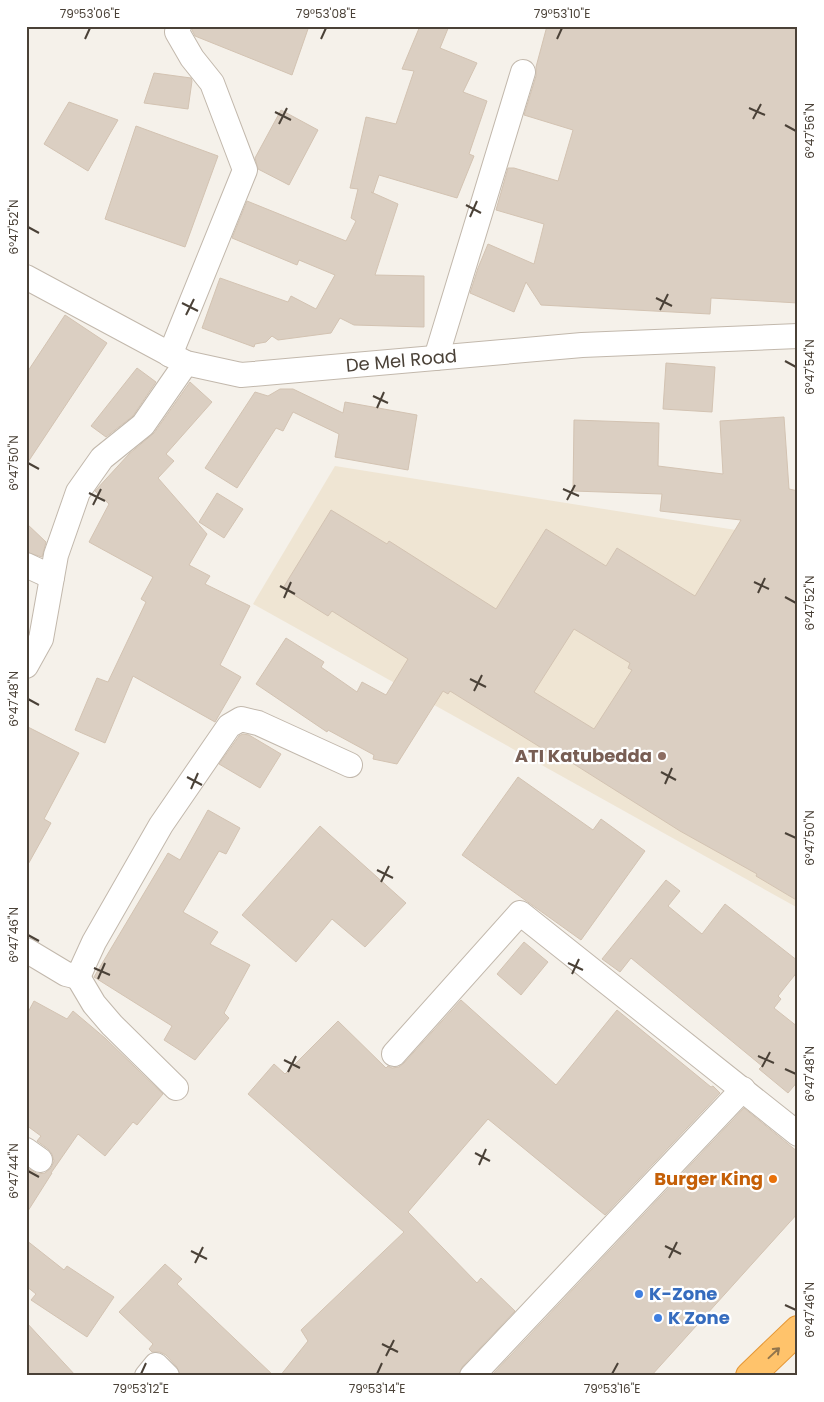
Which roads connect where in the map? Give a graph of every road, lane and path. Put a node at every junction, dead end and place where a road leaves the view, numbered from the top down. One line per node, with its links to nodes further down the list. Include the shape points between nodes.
1 (179, 26): 6 (street, via 177,32 192,58 212,83 245,170)
2 (523, 72): 5 (street)
3 (26, 277): 6 (street, De Mel Road)
4 (798, 336): 5 (street, De Mel Road, via 582,345)
5 (436, 358): 6 (street, De Mel Road, via 241,375)
6 (178, 359): 8 (street, via 143,425 102,458 78,492 56,555)
7 (26, 565): 8 (street)
8 (52, 577): 9 (street, via 41,639)
9 (26, 666)
10 (350, 765): 12 (street, via 258,723 241,719 229,726 161,825 94,942)
11 (26, 950): 12 (street, via 66,974)
12 (78, 977): 14 (street, via 94,1004 112,1025)
13 (394, 1054): 15 (street, via 520,913)
14 (176, 1088)
15 (743, 1089): 16 (street); 20 (street)
16 (798, 1134)
17 (798, 1330): 21 (highway, one-way to 17)
18 (147, 1376): 19 (street, via 156,1365)
19 (167, 1376)
20 (472, 1376)
21 (750, 1376)

